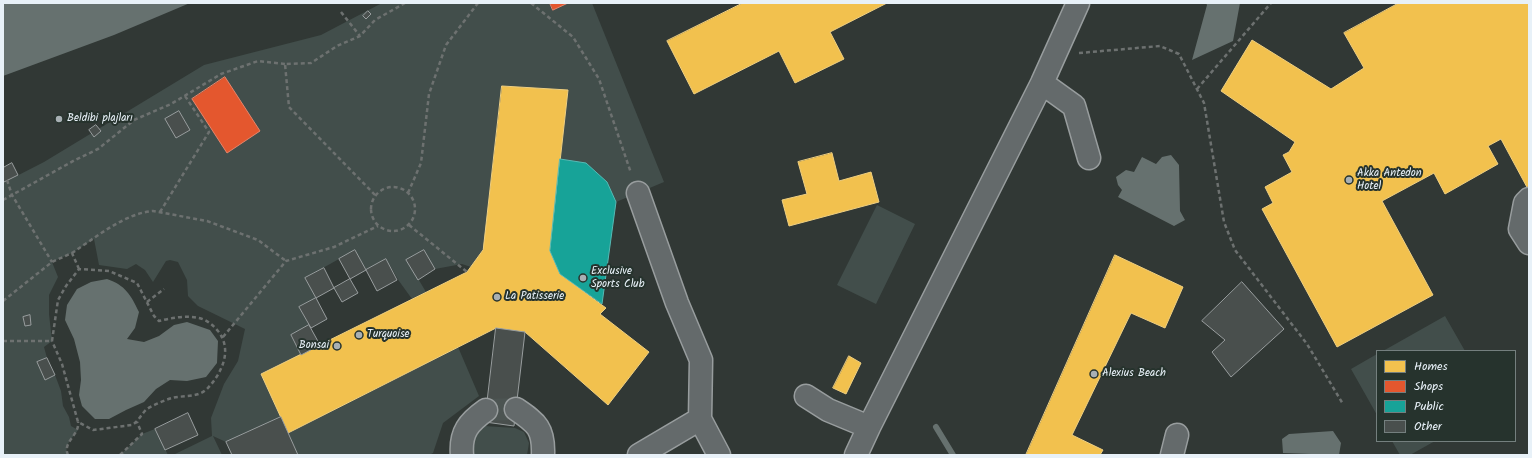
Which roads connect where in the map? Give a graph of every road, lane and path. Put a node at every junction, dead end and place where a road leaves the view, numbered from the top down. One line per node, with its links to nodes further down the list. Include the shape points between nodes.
1 (406, 3): 7 (path, via 375,20)
2 (478, 3): 15 (path, via 446,45 429,94 421,163)
3 (531, 3): 16 (path, via 573,37 599,79)
4 (1078, 3): 8 (street)
5 (1271, 3): 11 (path)
6 (341, 12): 7 (path)
7 (360, 36): 9 (path, via 337,46 312,63)
8 (1055, 55): 10 (street); 11 (path, via 1160,46 1179,54)
9 (285, 64): 12 (path, via 258,60 221,74); 18 (path, via 289,107)
10 (1042, 83): 13 (street, via 1074,106); 43 (street)
11 (1197, 89): 37 (path, via 1204,103 1224,222 1235,250 1307,344)
12 (185, 96): 17 (path, via 134,120 98,149); 21 (path, via 209,132)
13 (1089, 158)
14 (8, 180): 17 (path)
15 (408, 193): 18 (path, via 397,187 385,188); 22 (path, via 414,203 415,215)
16 (638, 193): 40 (street, via 677,303 701,360)
17 (12, 195): 20 (path); 27 (path)
18 (375, 195): 23 (path, via 370,211)
19 (1529, 199): 24 (street, via 1525,203 1520,229)
20 (3, 200)
21 (160, 212): 25 (path, via 144,212 127,218); 26 (path, via 207,221 258,240)
22 (409, 225): 23 (path, via 394,232); 29 (path)
23 (378, 226): 26 (path, via 334,247)
24 (1529, 243)
25 (72, 253): 27 (path); 28 (path)
26 (286, 261): 33 (path)
27 (52, 262): 31 (path)
28 (80, 269): 32 (path, via 109,271 136,283); 35 (path, via 58,300)
29 (467, 272)
30 (164, 289): 32 (path)
31 (3, 301)
32 (147, 302): 33 (path, via 159,322 182,317 199,318 212,324)
33 (223, 337): 42 (path, via 227,350 221,369 206,390 194,396 172,398 146,410)
34 (3, 341): 35 (path)
35 (52, 342): 41 (path, via 62,364)
36 (806, 396): 43 (street, via 828,410)
37 (1343, 404)
38 (516, 409): 47 (street, via 534,421 543,440)
39 (486, 410): 46 (street, via 472,420 463,436)
40 (700, 419): 48 (street); 49 (street)
41 (78, 422): 42 (path, via 93,430 121,428); 44 (path, via 78,430 67,446)
42 (137, 422): 45 (path, via 142,434)
43 (869, 427): 50 (street)
44 (68, 455)
45 (120, 455)
46 (462, 455)
47 (543, 455)
48 (638, 455)
49 (719, 455)
50 (856, 455)

